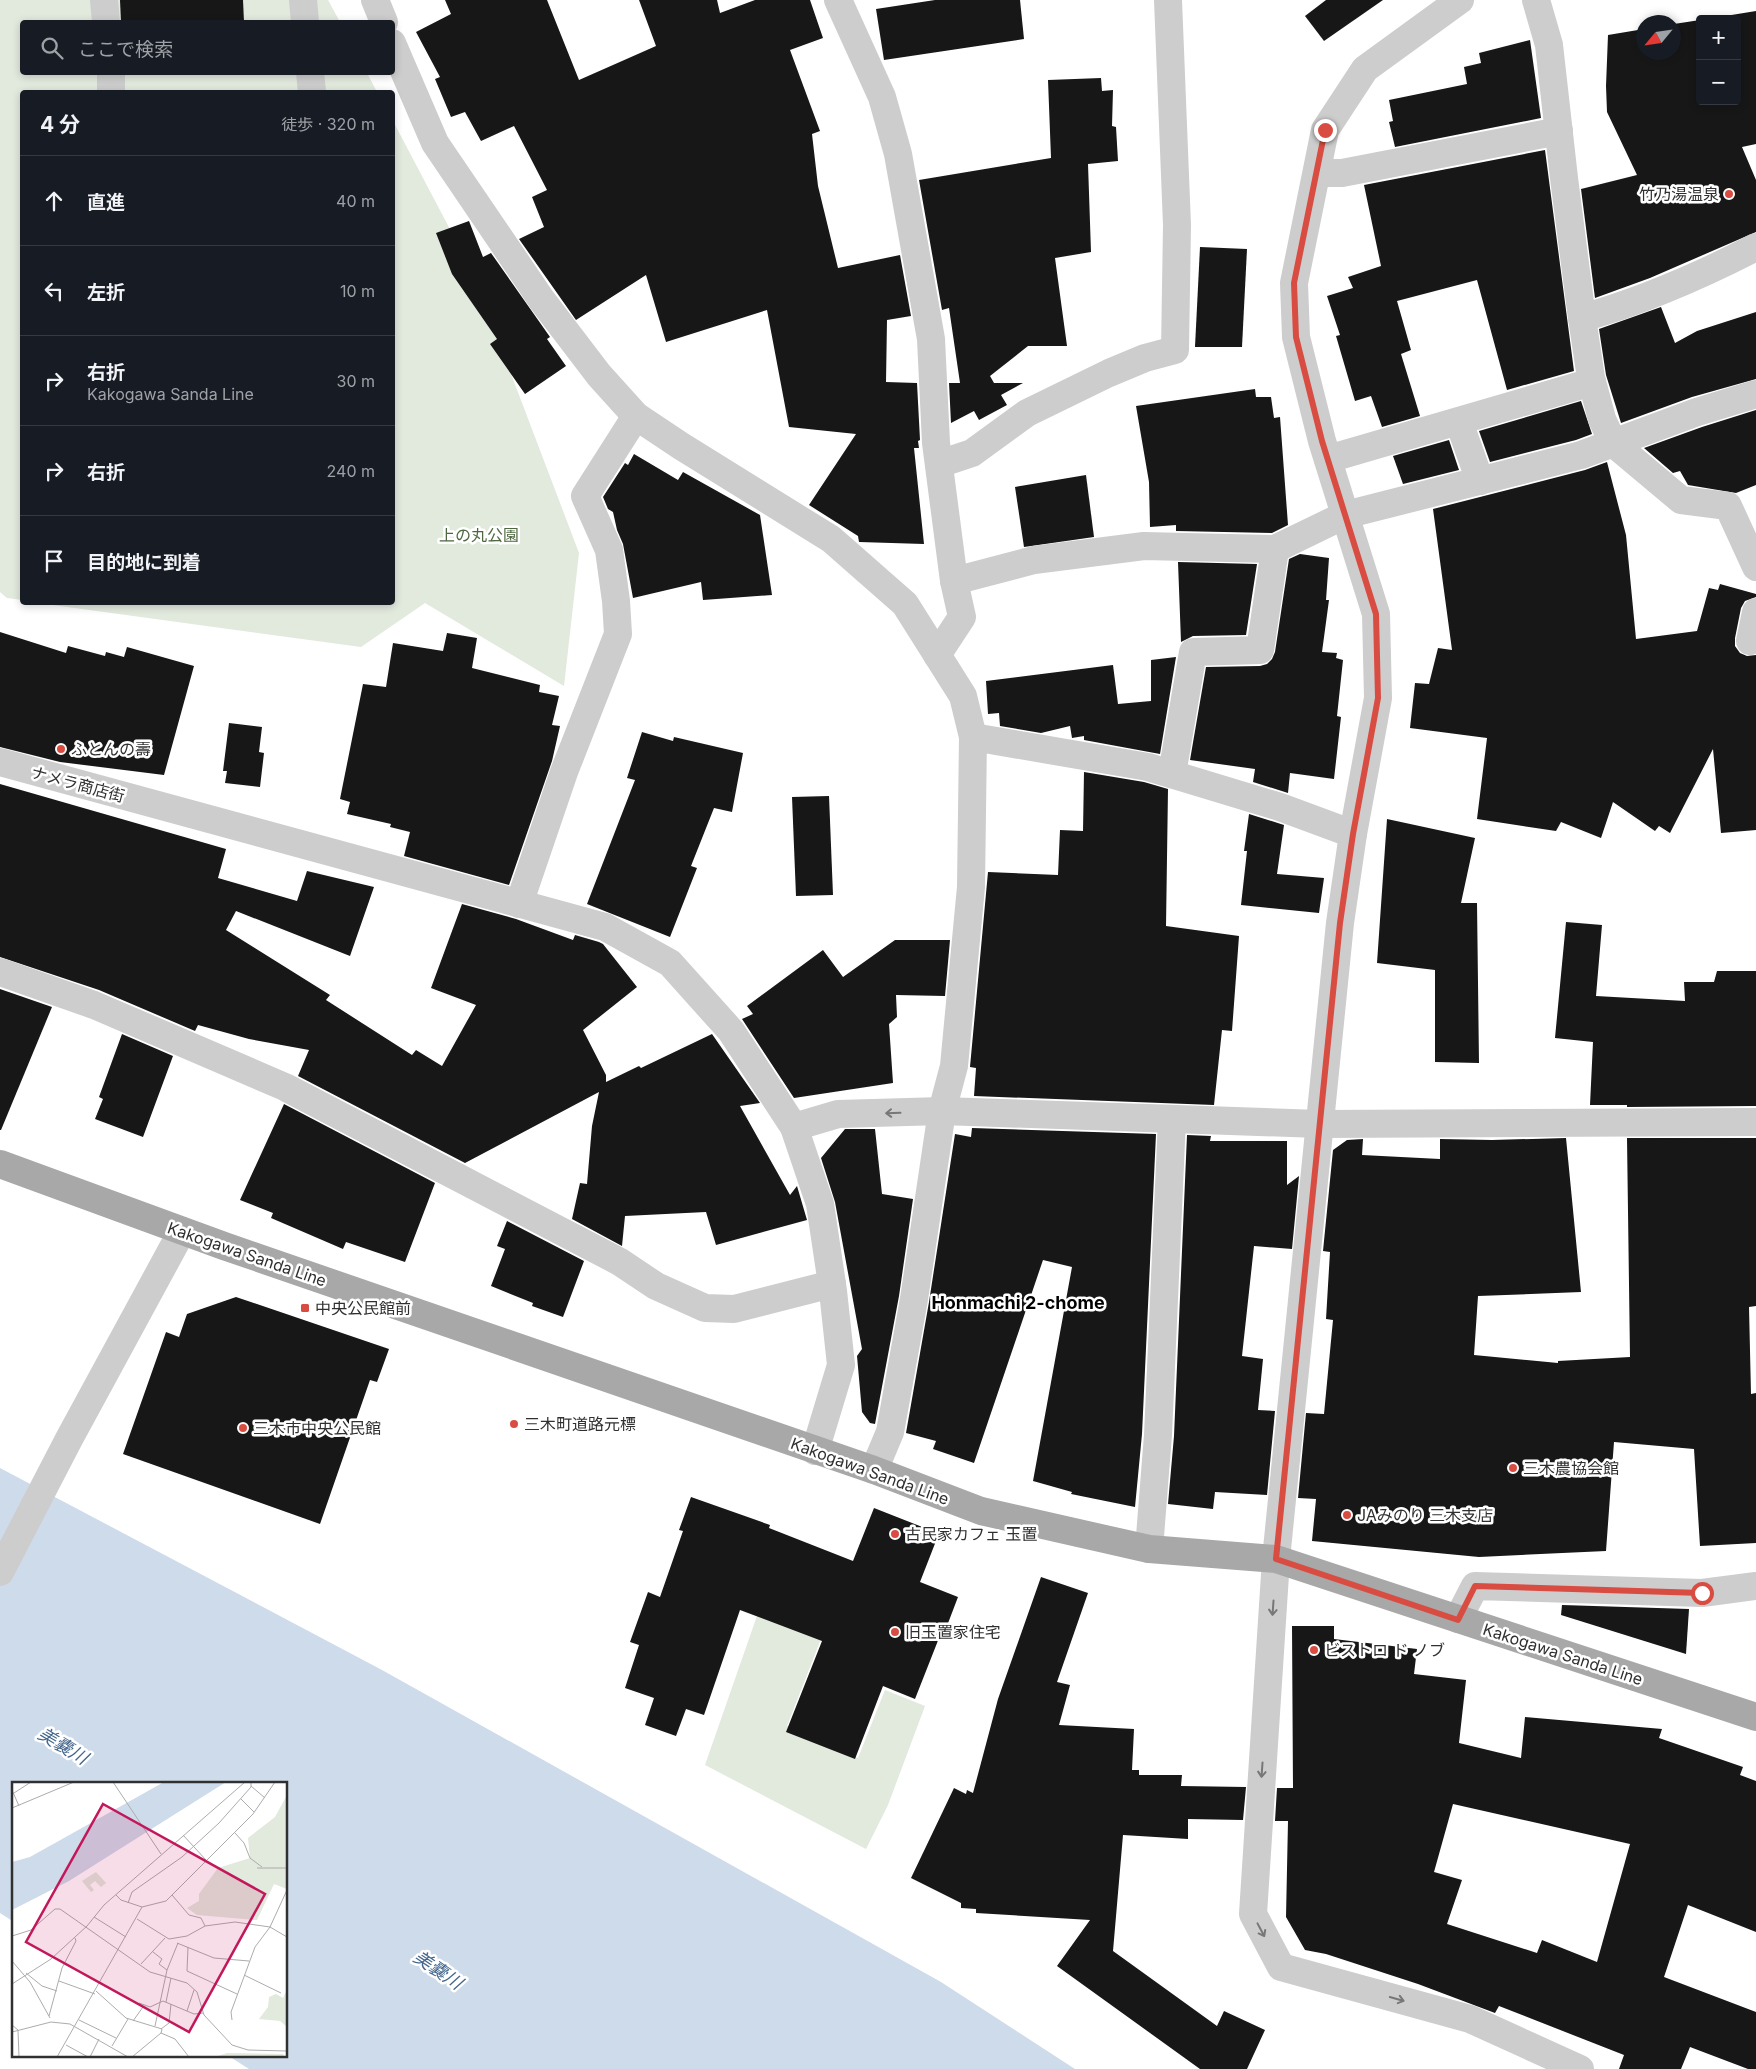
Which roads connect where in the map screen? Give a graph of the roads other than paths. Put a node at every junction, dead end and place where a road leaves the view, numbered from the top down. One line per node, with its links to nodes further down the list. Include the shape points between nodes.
1 (104, 0): 8 (street)
2 (302, 0): 9 (street)
3 (375, 0): 10 (street)
4 (838, 0): 26 (street, via 882,97 898,154 931,339)
5 (1168, 0): 26 (street, via 1177,224 1175,350 1109,373 1027,413 972,453)
6 (1460, 0): 17 (street, via 1365,69 1325,130)
7 (1536, 0): 16 (street, via 1549,46)
8 (106, 20)
9 (305, 20)
10 (383, 20)
11 (395, 50): 22 (street, via 435,144 541,299 598,375)
12 (111, 75): 14 (street)
13 (310, 75): 15 (street)
14 (111, 90)
15 (312, 90)
16 (1558, 131): 17 (street, via 1342,174); 19 (street)
17 (1317, 173): 25 (street, via 1294,283 1296,337)
18 (1756, 247): 19 (street, via 1628,305)
19 (1582, 318): 20 (street)
20 (1592, 382): 23 (street); 24 (street, via 1602,419)
21 (1756, 394): 24 (street)
22 (636, 416): 34 (street, via 831,539 905,604); 39 (street, via 584,496 609,550 618,634 564,772)
23 (1459, 422): 25 (street); 27 (street)
24 (1613, 443): 27 (street, via 1581,455); 30 (street, via 1681,500 1728,506)
25 (1328, 459): 28 (street)
26 (939, 464): 31 (street)
27 (1480, 481): 28 (street)
28 (1346, 515): 29 (street); 38 (street, via 1376,614 1378,698)
29 (1275, 548): 31 (street, via 1144,546 1034,560); 37 (street, via 1260,650 1193,652)
30 (1756, 567)
31 (954, 581): 34 (street, via 962,617)
32 (1756, 612): 33 (street)
33 (1750, 641)
34 (937, 655): 35 (street, via 964,696)
35 (973, 737): 37 (street); 41 (street, via 971,887 954,1066)
36 (0, 762): 39 (street, ナメラ商店街)
37 (1172, 774): 38 (street, via 1280,807)
38 (1353, 834): 44 (street, via 1340,923)
39 (519, 904): 45 (street, ナメラ商店街, via 605,927 670,963 731,1031)
40 (0, 972): 48 (street, via 94,1005 285,1087 620,1262 656,1286 705,1308 734,1308)
41 (942, 1111): 42 (street); 45 (street, one-way to 45, via 838,1114); 50 (street, via 890,1432)
42 (1172, 1119): 44 (street); 51 (street, via 1158,1435)
43 (1756, 1122): 44 (street)
44 (1319, 1124): 52 (street)
45 (794, 1127): 48 (street, ナメラ商店街, via 820,1204)
46 (0, 1164): 47 (main road, Kakogawa Sanda Line)
47 (182, 1231): 49 (main road, Kakogawa Sanda Line); 53 (street)
48 (832, 1284): 49 (street, ナメラ商店街, via 841,1365)
49 (815, 1450): 50 (main road, Kakogawa Sanda Line)
50 (874, 1470): 51 (main road, Kakogawa Sanda Line, via 982,1511)
51 (1149, 1548): 52 (main road, Kakogawa Sanda Line)
52 (1276, 1559): 55 (main road, Kakogawa Sanda Line); 57 (street, one-way to 57, via 1252,1914 1281,1967 1470,2019)
53 (0, 1572)
54 (1756, 1586): 55 (street, via 1702,1593 1475,1586)
55 (1458, 1620): 56 (main road, Kakogawa Sanda Line)
56 (1756, 1717)
57 (1580, 2069)

